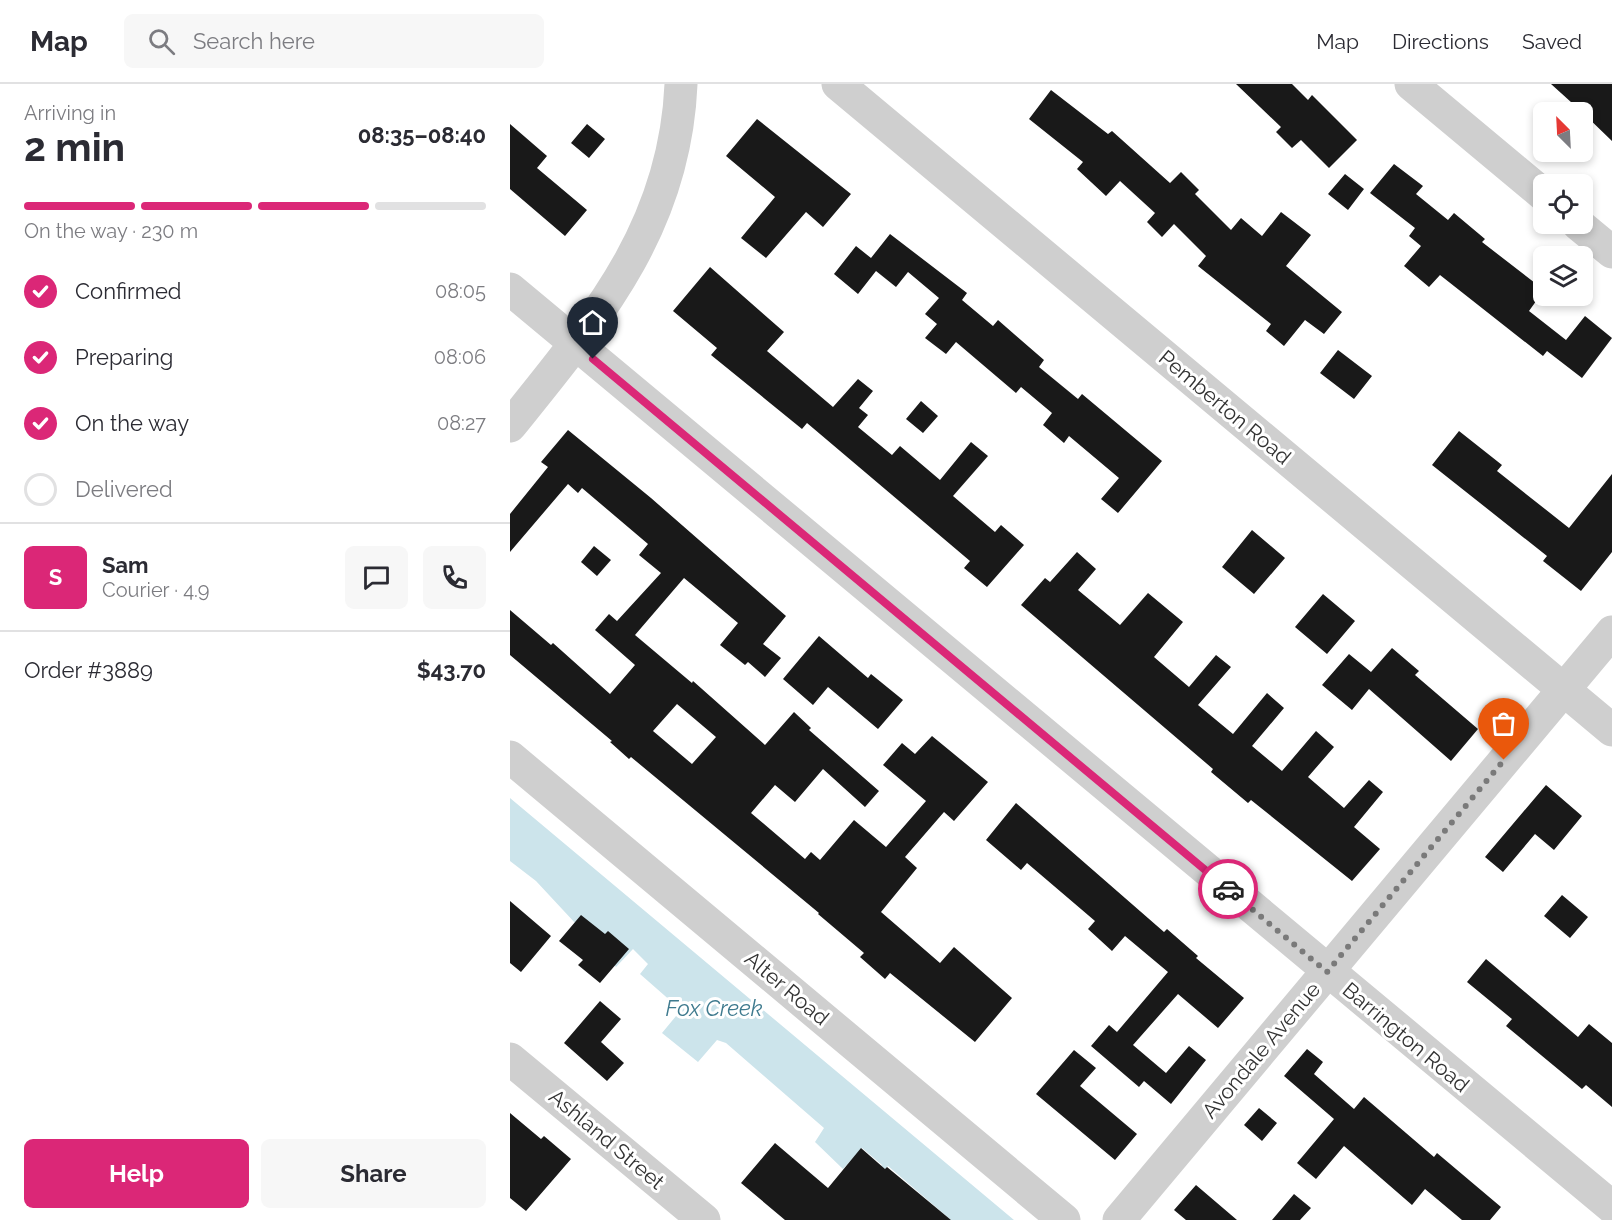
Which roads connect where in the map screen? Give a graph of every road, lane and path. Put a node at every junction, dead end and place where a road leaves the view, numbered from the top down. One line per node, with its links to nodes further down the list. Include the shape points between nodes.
1 (681, 84): 8 (street, via 672,158 659,203 638,250 612,293)
2 (838, 84): 11 (street, Pemberton Road)
3 (1411, 84): 4 (street)
4 (1533, 186)
5 (1590, 234): 6 (street)
6 (1612, 252)
7 (510, 290): 8 (street, Barrington Road)
8 (574, 343): 9 (street); 14 (street, Barrington Road)
9 (510, 426)
10 (1612, 632): 11 (street, Avondale Avenue)
11 (1563, 690): 12 (street, Pemberton Road); 14 (street, Avondale Avenue)
12 (1612, 730)
13 (510, 757): 18 (street, Alter Road)
14 (1327, 972): 16 (street, Barrington Road); 19 (street, Avondale Avenue)
15 (510, 1059): 17 (street, Ashland Street)
16 (1612, 1207)
17 (704, 1220)
18 (1064, 1220)
19 (1119, 1220)

